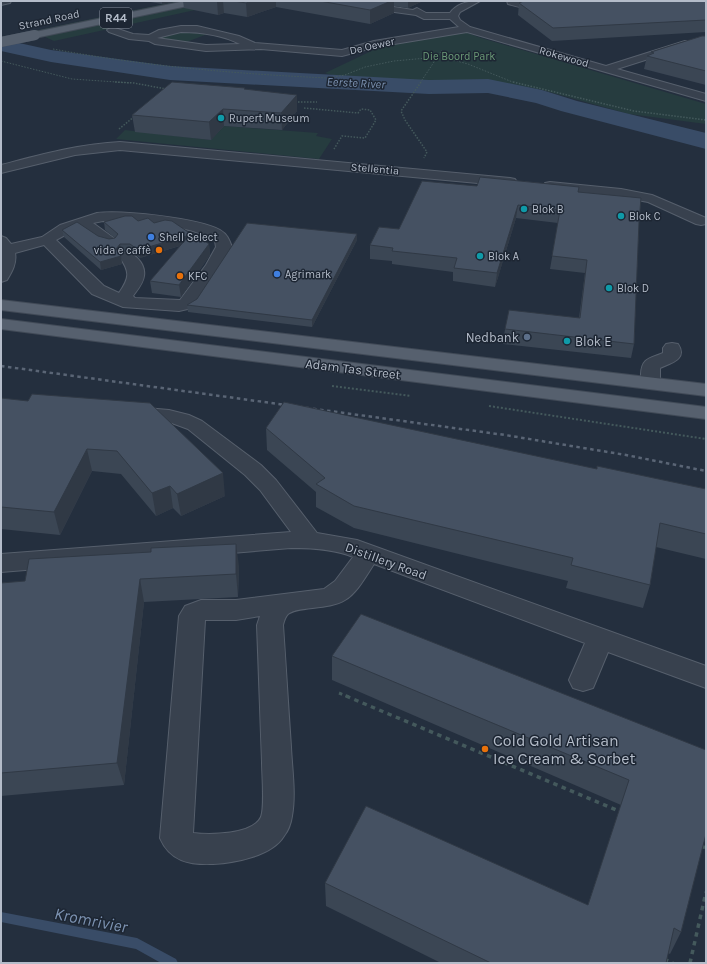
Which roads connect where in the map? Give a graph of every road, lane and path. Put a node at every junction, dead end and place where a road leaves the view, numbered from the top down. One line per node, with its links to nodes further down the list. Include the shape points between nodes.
1 (7, 1): 7 (street)
2 (169, 1): 16 (main road, Strand Road / R44)
3 (197, 1): 18 (main road, Strand Road / R44, bridge)
4 (337, 1): 9 (street)
5 (476, 1): 10 (street, via 457,10)
6 (512, 1): 8 (street, via 524,6)
7 (1, 2)
8 (530, 3)
9 (420, 13): 10 (street); 12 (street)
10 (453, 16): 14 (street, Rokewood)
11 (175, 20): 13 (street, via 189,25)
12 (408, 22)
13 (190, 29): 17 (street, De Oewer, via 159,33); 20 (street, De Oewer, via 236,38)
14 (467, 29): 20 (street, De Oewer, via 374,44 348,52); 22 (street, Rokewood)
15 (112, 30): 17 (street, via 132,37)
16 (1, 36)
17 (151, 38): 20 (street, De Oewer, via 156,41 206,48)
18 (1, 42)
19 (706, 44): 22 (street, via 685,44)
20 (252, 46)
21 (1, 61): 23 (path, via 72,79 134,82 167,89)
22 (607, 69): 24 (street, Rokewood)
23 (161, 94)
24 (706, 98)
25 (294, 102): 26 (path)
26 (310, 102): 27 (path); 31 (path, via 304,108 358,113 361,110 370,110 374,114 376,120 365,138 342,136)
27 (317, 102)
28 (137, 114): 30 (path)
29 (706, 120): 33 (path, via 634,111 516,83 468,64 435,58 401,111 427,152 421,169)
30 (110, 140): 32 (street, Stellentia); 33 (street, Stellentia, via 140,148)
31 (331, 154)
32 (1, 169)
33 (416, 173): 34 (street, Stellentia, via 638,196 667,205)
34 (701, 221)
35 (79, 224): 36 (street); 37 (street, via 91,227); 41 (street, via 103,216 175,223 204,230 221,238 224,247 222,253 186,304 179,306)
36 (51, 237): 38 (street); 41 (street, via 98,290)
37 (110, 242)
38 (4, 245): 40 (street, via 8,261)
39 (127, 256): 41 (street, via 136,270 136,280)
40 (1, 276)
41 (127, 299): 43 (street)
42 (1, 305): 43 (main road, Adam Tas Street)
43 (115, 319): 47 (main road, Adam Tas Street)
44 (1, 324): 52 (main road, Adam Tas Street)
45 (672, 348): 47 (street, via 672,356 651,365)
46 (327, 384): 49 (path)
47 (650, 384): 48 (main road, Adam Tas Street)
48 (706, 390)
49 (418, 397)
50 (486, 406): 53 (path)
51 (117, 411): 54 (street, via 169,416 195,425 253,470 268,485)
52 (706, 413)
53 (706, 439)
54 (310, 540): 55 (street, Distillery Road, via 349,546); 56 (street, Distillery Road)
55 (369, 553): 57 (street, via 338,594 329,598); 58 (street, Distillery Road)
56 (1, 563)
57 (292, 602): 57 (street, via 274,612 270,625 278,789 274,826 259,839 227,848 197,848 184,845 176,838 192,616 201,610 236,610)
58 (600, 638): 59 (street, Distillery Road); 60 (street)
59 (706, 677)
60 (584, 680)
61 (339, 694): 62 (path)
62 (625, 814)
63 (699, 845): 64 (path)
64 (706, 848)
65 (706, 892): 68 (path)
66 (658, 956): 67 (path)
67 (673, 963)
68 (690, 963)

